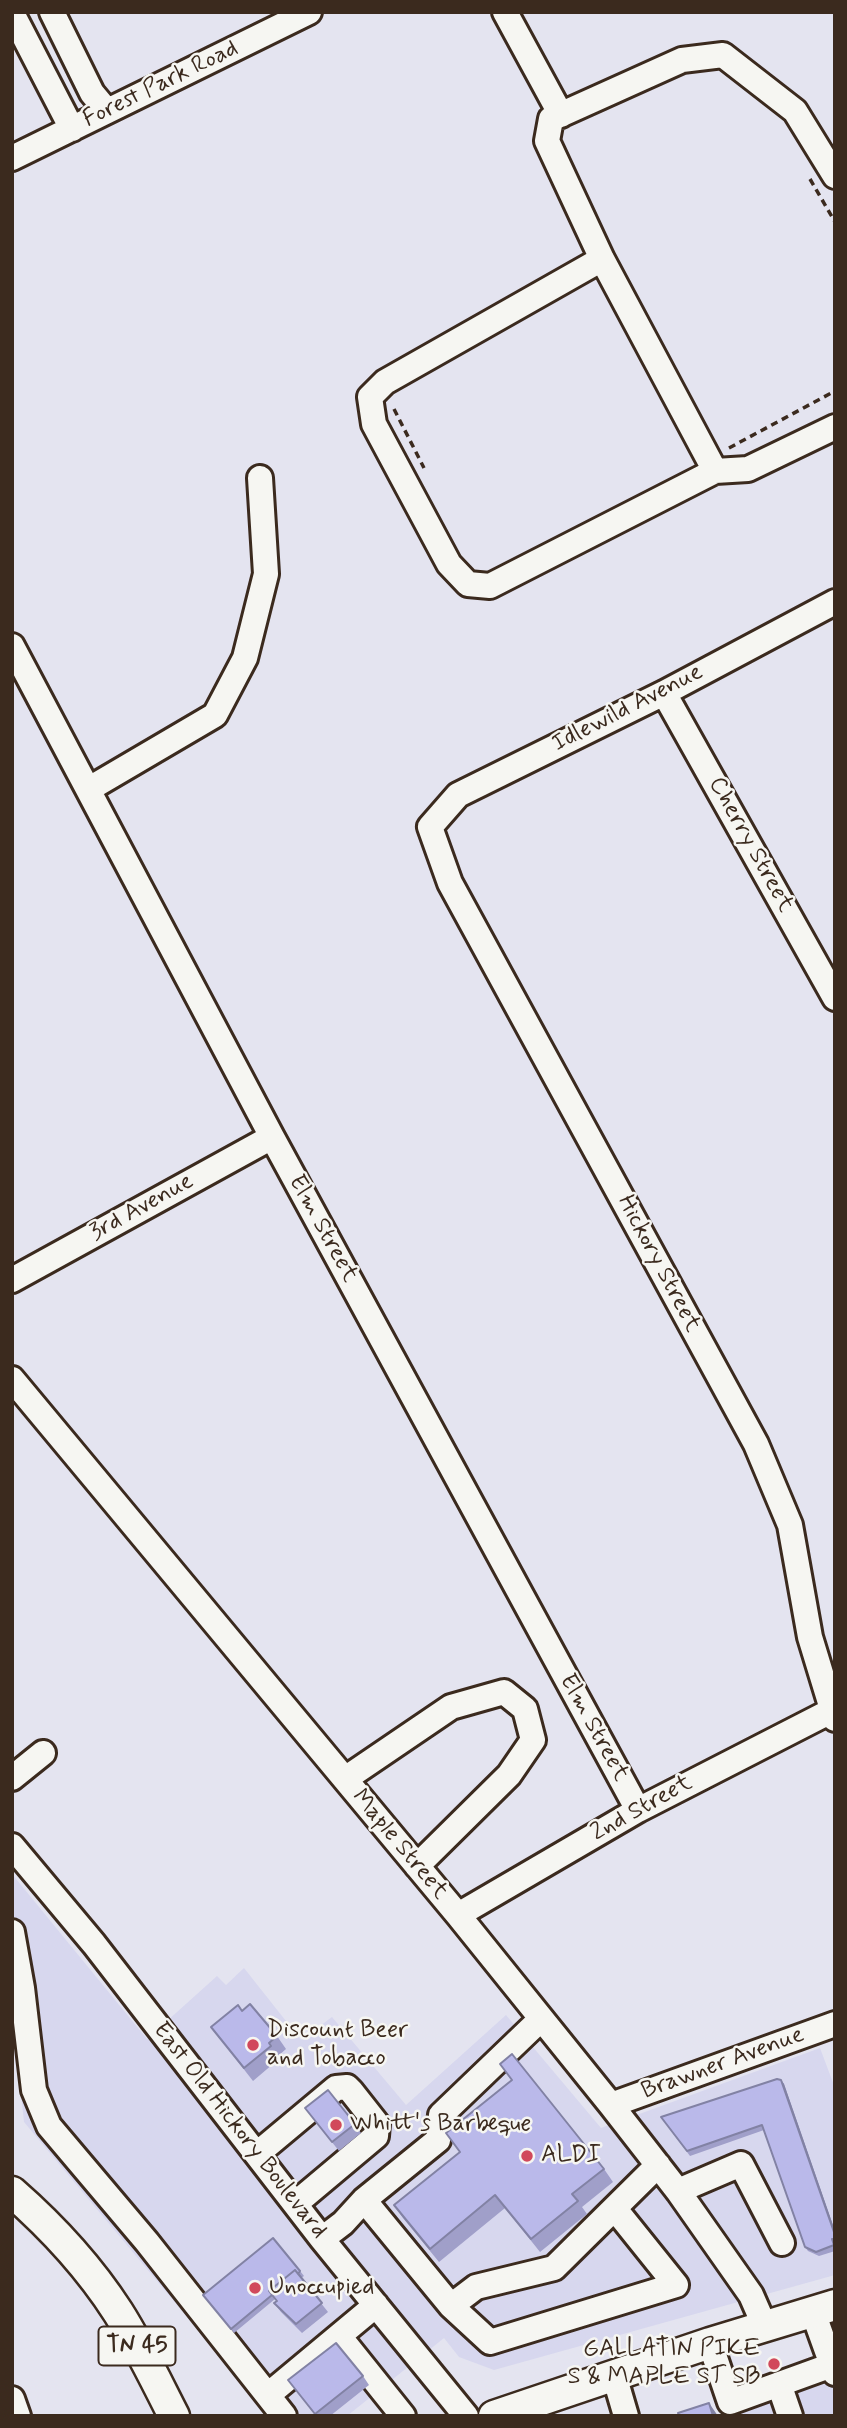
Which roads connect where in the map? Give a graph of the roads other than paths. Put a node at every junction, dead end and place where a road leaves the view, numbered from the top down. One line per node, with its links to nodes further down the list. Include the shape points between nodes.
1 (52, 12): 5 (street, via 92,93)
2 (505, 12): 6 (street)
3 (12, 13): 7 (street)
4 (302, 14): 5 (street, Forest Park Road)
5 (107, 111): 7 (street, Forest Park Road)
6 (561, 115): 9 (street, via 682,60 723,55 795,111); 10 (street, via 551,119 547,141)
7 (72, 129): 8 (street, Forest Park Road)
8 (12, 158)
9 (835, 176)
10 (602, 259): 12 (street); 12 (street, via 385,382 370,397 374,425 449,564 468,584 490,586)
11 (835, 427): 12 (street, via 748,470)
12 (715, 471)
13 (260, 478): 18 (street, via 266,574 245,658 215,715)
14 (835, 602): 17 (street, Idlewild Avenue)
15 (12, 646): 16 (street, Elm Street)
16 (20, 680): 18 (street, Elm Street)
17 (664, 693): 19 (street, Idlewild Avenue, via 458,795); 20 (street, Cherry Street)
18 (89, 789): 21 (street, Elm Street)
19 (430, 827): 24 (street, Hickory Street, via 450,883 756,1444 790,1525 810,1637)
20 (835, 998)
21 (272, 1137): 22 (street, 3rd Avenue); 29 (street, Elm Street)
22 (12, 1280)
23 (12, 1379): 28 (street, Maple Street)
24 (826, 1658): 25 (street, Hickory Street)
25 (833, 1715): 29 (street, 2nd Street)
26 (43, 1752): 27 (street)
27 (12, 1778)
28 (345, 1779): 31 (street, Maple Street); 31 (street, via 451,1707 504,1692 525,1709 533,1740 509,1775)
29 (638, 1810): 32 (street, 2nd Street)
30 (12, 1846): 40 (street, East Old Hickory Boulevard)
31 (417, 1866): 32 (street, Maple Street)
32 (458, 1915): 36 (street, Maple Street)
33 (12, 1932): 34 (street)
34 (16, 1970): 35 (street)
35 (18, 2001): 38 (street)
36 (541, 2019): 39 (street, Maple Street); 44 (street, via 442,2115 438,2140)
37 (835, 2024): 39 (street, Brawner Avenue)
38 (22, 2074): 58 (street, via 49,2126)
39 (611, 2105): 41 (street, Maple Street)
40 (257, 2154): 45 (street, East Old Hickory Boulevard); 45 (street, via 336,2088 351,2091 377,2124 376,2136)
41 (657, 2165): 42 (street, Maple Street); 46 (street)
42 (678, 2191): 48 (street, via 741,2164); 52 (street, Maple Street, via 751,2295)
43 (12, 2192): 62 (main road, TN 45, via 58,2235 95,2279 119,2313)
44 (364, 2200): 47 (street); 50 (street)
45 (295, 2204): 47 (street, East Old Hickory Boulevard)
46 (615, 2209): 50 (street, via 554,2268 476,2287); 50 (street, via 676,2285 491,2342)
47 (322, 2239): 49 (street, East Old Hickory Boulevard)
48 (782, 2243)
49 (376, 2305): 53 (street); 65 (street, East Old Hickory Boulevard)
50 (450, 2306)
51 (824, 2309): 52 (main road); 55 (street)
52 (765, 2327): 54 (main road)
53 (339, 2336): 58 (street); 64 (street)
54 (710, 2343): 56 (main road); 60 (street)
55 (833, 2369): 57 (street)
56 (614, 2375): 66 (main road); 67 (street)
57 (779, 2384): 60 (street); 68 (street)
58 (268, 2395): 63 (street)
59 (12, 2399): 61 (street)
60 (732, 2409)
61 (18, 2416)
62 (174, 2416)
63 (284, 2416)
64 (403, 2416)
65 (466, 2416)
66 (494, 2416)
67 (626, 2416)
68 (790, 2416)

